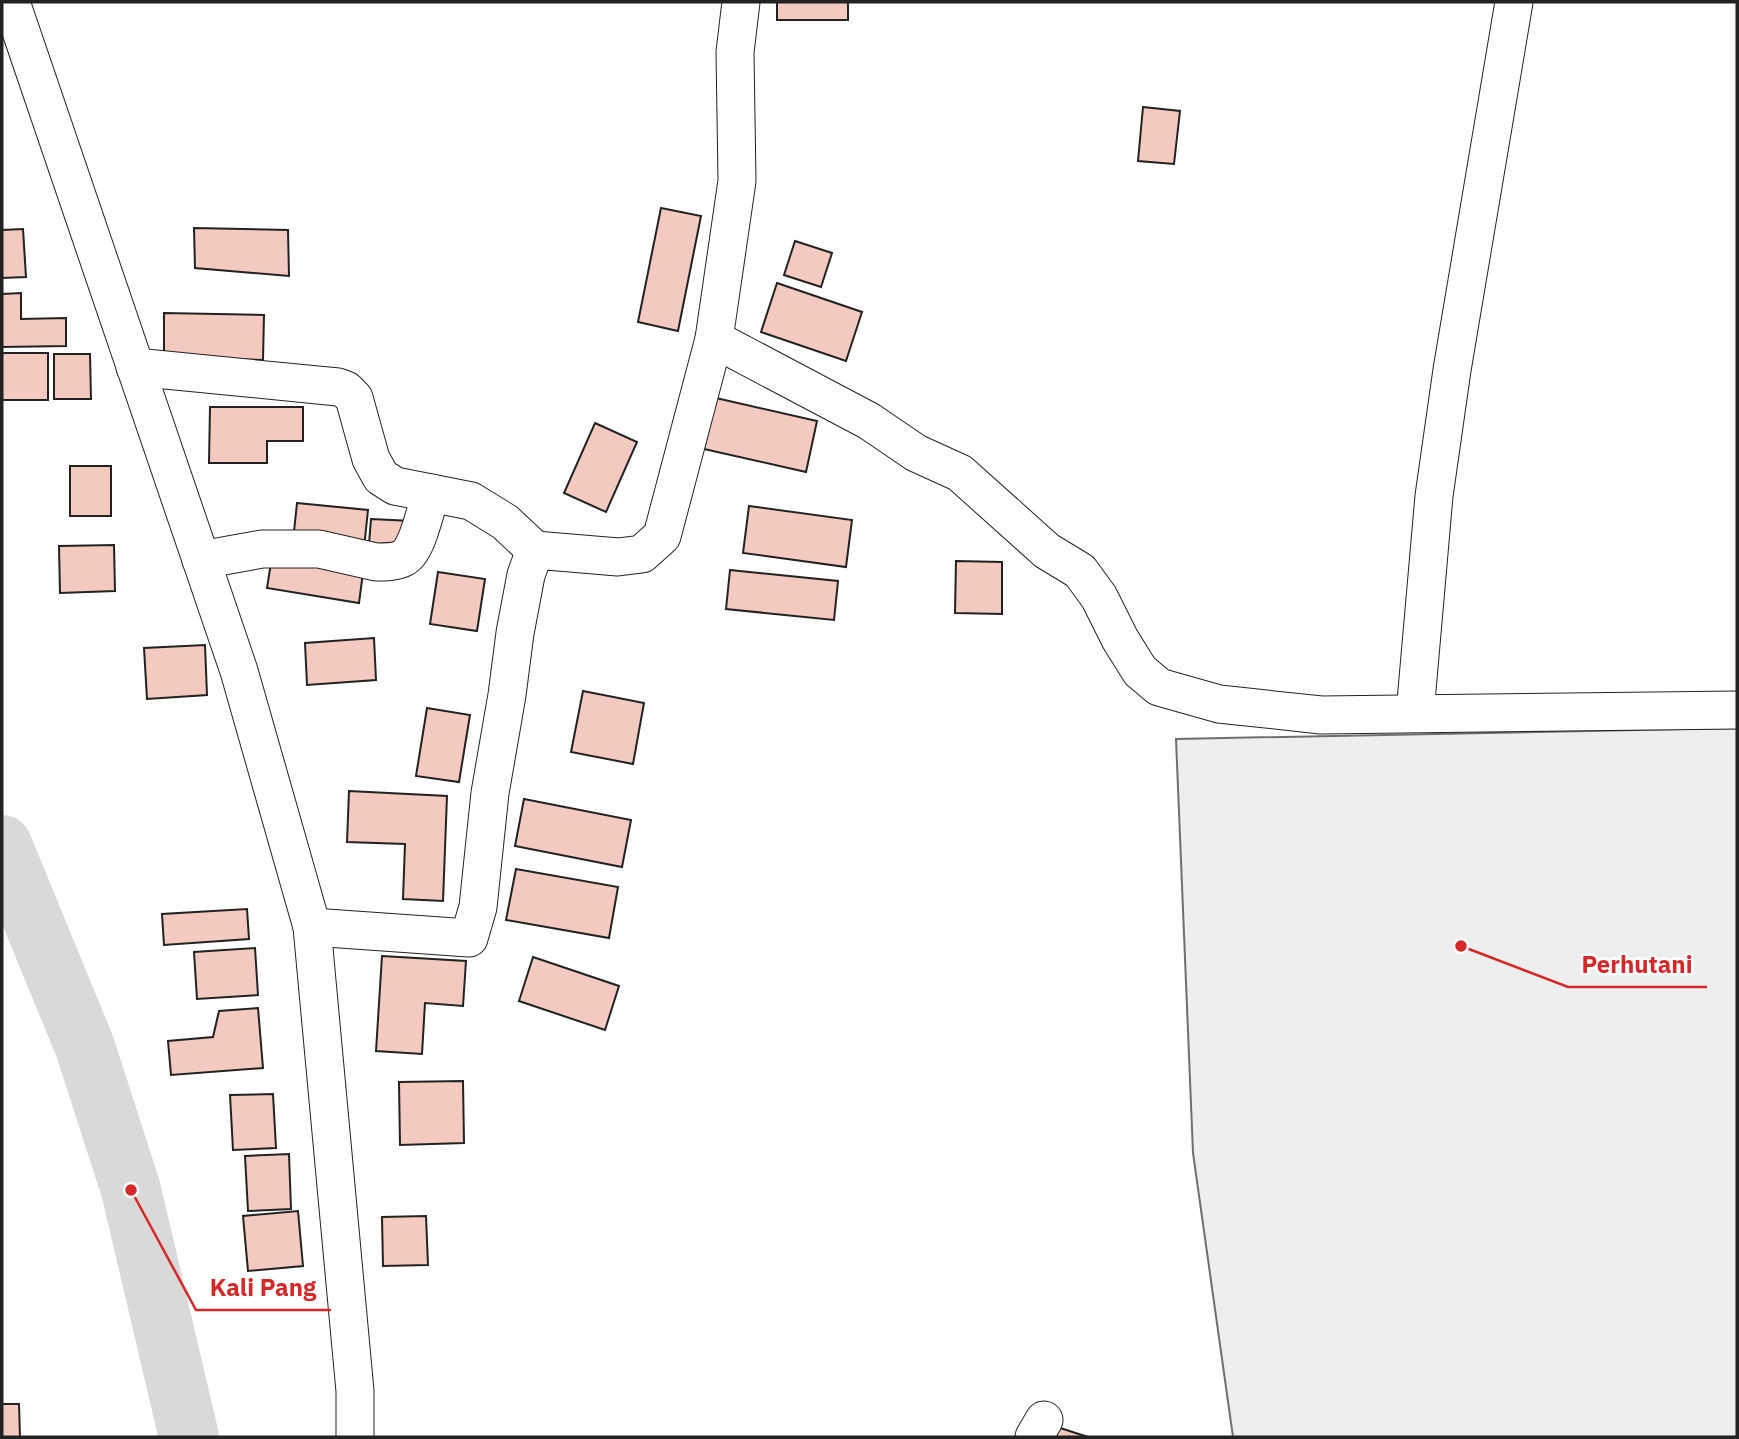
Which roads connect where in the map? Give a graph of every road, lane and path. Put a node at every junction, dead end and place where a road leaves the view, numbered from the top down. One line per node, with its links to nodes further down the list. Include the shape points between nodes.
1 (11, 2): 5 (street)
2 (741, 2): 4 (street, via 736,52 737,181)
3 (1514, 2): 10 (street, via 1434,495)
4 (715, 339): 7 (street, via 662,536 642,554 618,557); 10 (street, via 869,421 916,453 960,473 1047,551 1080,571 1140,671 1159,687 1219,704 1321,715)
5 (135, 367): 6 (street, via 346,390 354,398 371,459 381,477 396,486); 8 (street)
6 (431, 493): 7 (street, via 471,501 505,522); 8 (street, via 413,550 405,558 376,562 318,549 262,549)
7 (536, 550): 11 (street, via 526,575 515,633 478,907 469,938)
8 (201, 559): 11 (street, via 239,671)
9 (1737, 710): 10 (street)
10 (1415, 713)
11 (312, 927): 12 (street, via 355,1391)
12 (355, 1437)

